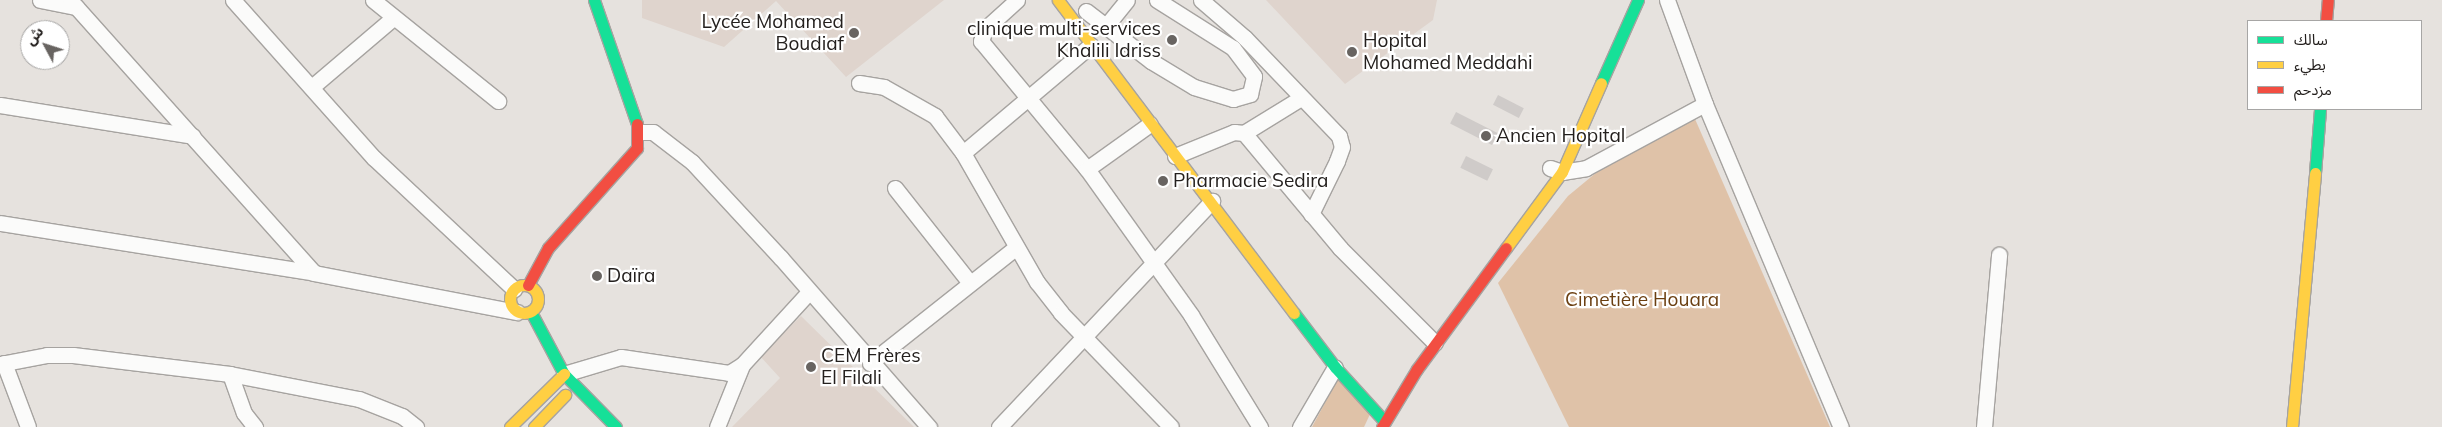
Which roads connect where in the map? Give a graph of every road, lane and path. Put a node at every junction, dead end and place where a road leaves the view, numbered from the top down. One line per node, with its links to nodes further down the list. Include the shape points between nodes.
1 (40, 0): 13 (street)
2 (233, 0): 22 (street)
3 (373, 0): 15 (street)
4 (594, 0): 30 (main road)
5 (1017, 0): 23 (street, via 985,29 981,40)
6 (1058, 0): 16 (main road)
7 (1127, 0): 18 (street)
8 (1157, 0): 18 (street, via 1233,48 1254,76 1250,94 1233,99 1194,87 1151,61)
9 (1201, 0): 24 (street, via 1245,38)
10 (1638, 0): 36 (main road)
11 (1667, 0): 26 (street)
12 (2328, 0): 17 (main road)
13 (73, 3): 32 (street)
14 (1091, 5): 16 (street); 18 (street)
15 (393, 18): 22 (street); 25 (street)
16 (1073, 20): 20 (main road)
17 (2326, 20)
18 (1106, 26)
19 (1607, 36): 36 (main road)
20 (1091, 45): 23 (street); 29 (main road)
21 (859, 83): 33 (street, via 884,87 926,108)
22 (313, 86): 46 (street, via 374,158)
23 (1028, 97): 33 (street); 35 (street)
24 (1301, 98): 31 (street); 39 (street, via 1338,136 1342,147)
25 (498, 100)
26 (1705, 104): 36 (street, via 1586,168); 70 (street)
27 (0, 106): 32 (street)
28 (2320, 110): 72 (main road)
29 (1150, 124): 34 (main road); 35 (street)
30 (639, 132): 46 (main road, via 633,156 548,248); 47 (street, via 653,132 692,162)
31 (1244, 133): 34 (street, via 1234,132); 39 (street)
32 (193, 136): 44 (street)
33 (963, 153): 41 (street)
34 (1175, 156): 38 (main road)
35 (1087, 169): 43 (street)
36 (1556, 170): 50 (main road, via 1540,198)
37 (895, 188): 45 (street)
38 (1212, 201): 43 (street); 54 (main road)
39 (1311, 214): 50 (street, via 1382,293)
40 (0, 223): 44 (street)
41 (1015, 248): 45 (street); 49 (street, via 1061,313)
42 (1999, 255): 71 (street)
43 (1155, 263): 49 (street); 68 (street)
44 (314, 273): 48 (street)
45 (970, 283): 51 (street)
46 (521, 287): 48 (main road, via 510,299); 48 (main road, via 538,296 537,305)
47 (809, 292): 51 (street); 53 (street)
48 (524, 312): 56 (main road)
49 (1084, 338): 66 (street); 67 (street)
50 (1435, 343): 57 (main road)
51 (870, 363): 65 (street)
52 (2, 364): 55 (street, via 47,355 73,355); 58 (street)
53 (742, 365): 56 (street, via 724,373 621,357 592,363); 64 (street)
54 (1335, 366): 57 (main road); 69 (street)
55 (230, 374): 59 (street, via 244,413); 60 (street, via 377,404)
56 (570, 379): 61 (main road); 62 (main road); 63 (main road)
57 (1383, 424)
58 (28, 427)
59 (255, 427)
60 (416, 427)
61 (510, 427)
62 (534, 427)
63 (616, 427)
64 (718, 427)
65 (929, 427)
66 (999, 427)
67 (1171, 427)
68 (1260, 427)
69 (1300, 427)
70 (1841, 427)
71 (1984, 427)
72 (2292, 427)

